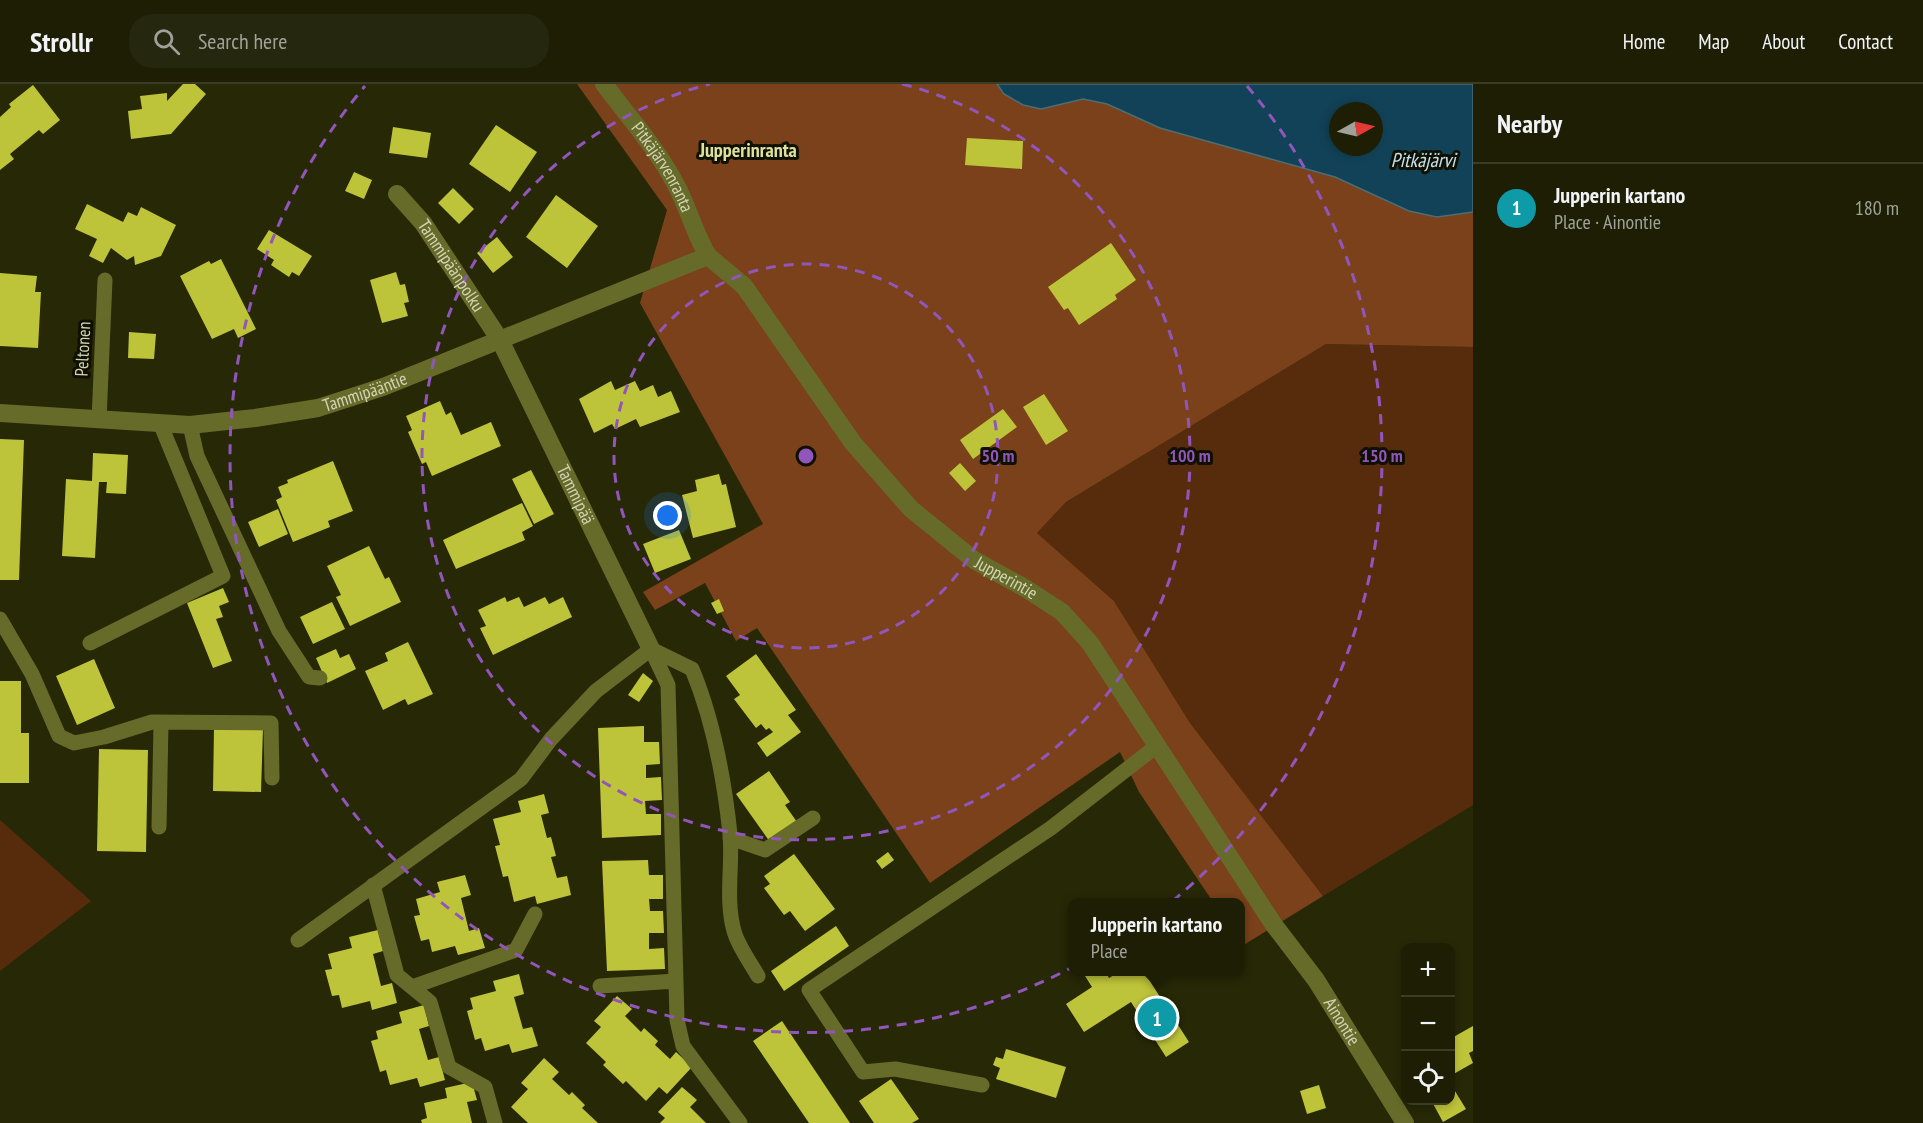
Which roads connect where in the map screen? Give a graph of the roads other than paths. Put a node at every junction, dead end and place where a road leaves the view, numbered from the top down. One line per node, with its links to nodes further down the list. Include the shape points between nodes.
1 (604, 84): 3 (street, Pitkäjärvenranta, via 681,193 694,231)
2 (397, 194): 5 (street, Tammipäänpolku, via 423,223)
3 (708, 256): 5 (street, Tammipääntie); 15 (street, Jupperintie, via 744,286 853,442 911,509 974,560 1062,612 1090,643)
4 (105, 280): 7 (lane, Peltonen)
5 (500, 340): 9 (street, Tammipääntie, via 383,387 318,408); 12 (street, Tammipää)
6 (0, 412): 7 (street, Tammipääntie)
7 (99, 420): 8 (street, Tammipääntie)
8 (160, 423): 9 (street, Tammipääntie); 11 (lane, via 223,576)
9 (190, 425): 13 (lane, via 197,456 279,631 309,677)
10 (0, 619): 14 (lane, via 33,674 59,736 74,743)
11 (90, 643)
12 (651, 649): 19 (lane, via 692,669 704,699 722,771); 20 (lane, via 596,691 551,739 521,779); 25 (lane, via 668,685)
13 (320, 678)
14 (161, 723): 16 (lane, via 271,723); 18 (lane)
15 (1158, 746): 22 (street, Jupperintie); 28 (lane, via 1051,828 809,990 863,1072 895,1070)
16 (272, 778)
17 (813, 818): 19 (lane, via 765,850)
18 (159, 826)
19 (730, 838): 24 (lane, via 729,887 734,931)
20 (373, 885): 23 (lane); 27 (lane, via 397,975)
21 (535, 914): 27 (lane, via 516,950)
22 (1274, 925): 31 (street, Ainontie, via 1322,989)
23 (298, 940)
24 (758, 976)
25 (675, 981): 26 (lane); 30 (lane, via 683,1046)
26 (600, 986)
27 (412, 987): 29 (lane, via 430,1002 449,1067 485,1087)
28 (982, 1085)
29 (495, 1123)
30 (740, 1123)
31 (1405, 1123)

